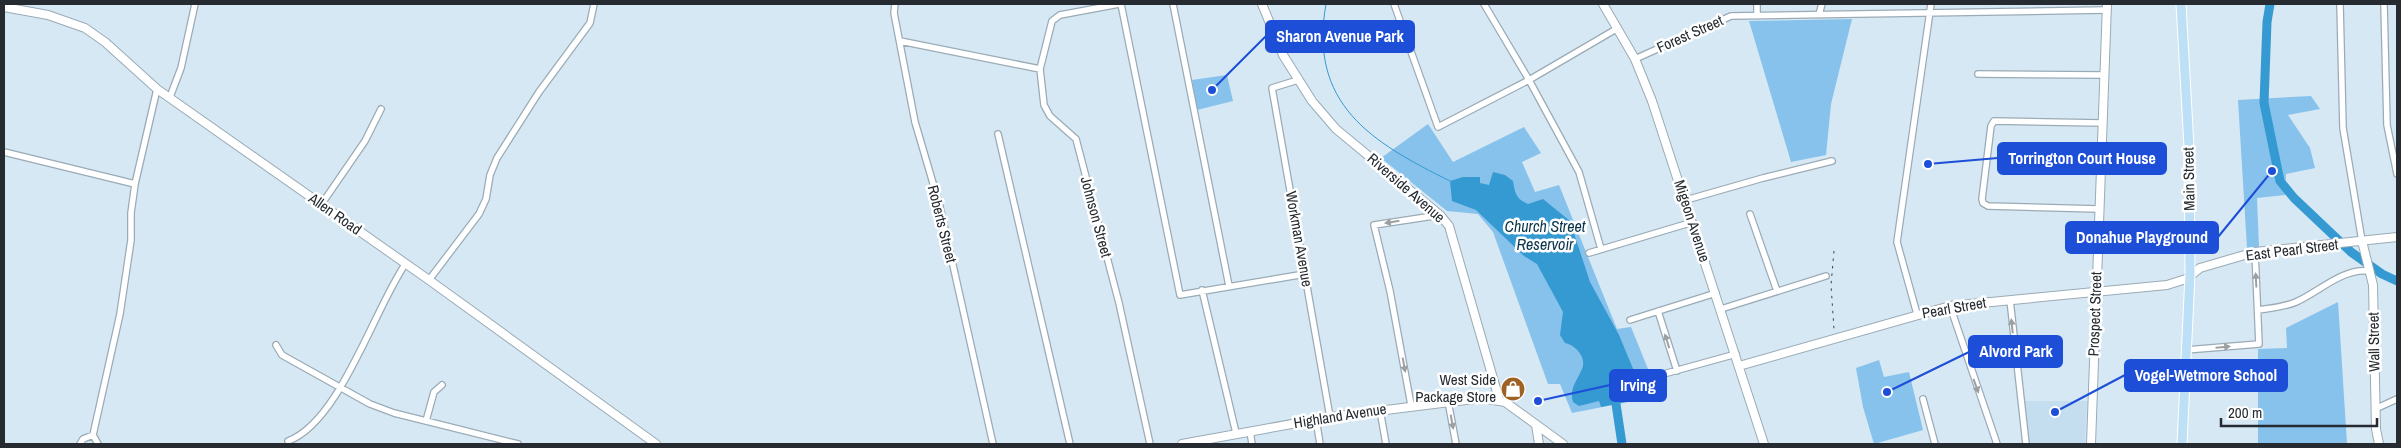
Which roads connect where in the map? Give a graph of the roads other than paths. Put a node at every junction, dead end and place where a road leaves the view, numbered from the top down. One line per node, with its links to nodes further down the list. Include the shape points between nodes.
1 (194, 4): 30 (street, via 181,68)
2 (594, 4): 54 (street, via 590,23 539,92 497,158 480,214)
3 (894, 4): 22 (street, Roberts Street)
4 (1120, 4): 24 (street, Johnson Street, via 1068,13 1052,21); 56 (street, via 1180,295)
5 (1173, 4): 55 (street)
6 (1262, 4): 27 (street, Riverside Avenue, via 1283,55)
7 (1394, 4): 28 (street, via 1438,128)
8 (1484, 4): 28 (street)
9 (1603, 4): 21 (street, Migeon Avenue)
10 (1757, 4): 20 (street)
11 (1822, 4): 18 (street)
12 (1930, 4): 19 (street)
13 (2181, 4): 52 (main road, Main Street, via 2189,147)
14 (2340, 4): 45 (street, via 2343,128)
15 (2384, 4): 36 (street, via 2387,125)
16 (4, 7): 29 (street, Allen Road, via 48,15 85,28)
17 (2106, 7): 19 (street, Forest Street); 26 (street, Prospect Street)
18 (1819, 14): 19 (street, Forest Street); 20 (street, Forest Street)
19 (1929, 14): 65 (street, via 1897,242)
20 (1757, 15): 23 (street, Forest Street, via 1726,18)
21 (1618, 28): 23 (street, Migeon Avenue); 28 (street)
22 (900, 41): 24 (street); 96 (street, Roberts Street, via 915,122 940,207)
23 (1635, 59): 38 (street, Migeon Avenue)
24 (1040, 69): 98 (street, Johnson Street, via 1044,105 1050,116 1076,139 1119,303)
25 (1978, 74): 26 (street)
26 (2103, 75): 32 (street, Prospect Street)
27 (1298, 80): 42 (street, Riverside Avenue, via 1336,129); 51 (street, Workman Avenue, via 1272,88)
28 (1529, 80): 46 (street, via 1579,172)
29 (157, 89): 30 (street, Allen Road); 37 (street)
30 (170, 96): 39 (street, Allen Road)
31 (381, 109): 39 (street, via 365,141)
32 (2102, 123): 40 (street, Prospect Street); 40 (street, via 1994,121 1983,203 1988,206)
33 (998, 134): 97 (street)
34 (4, 152): 37 (street)
35 (1832, 161): 38 (street)
36 (2397, 174)
37 (135, 184): 88 (street, via 120,314)
38 (1686, 200): 43 (street, Migeon Avenue)
39 (321, 205): 49 (street, Allen Road)
40 (2099, 209): 58 (street, Prospect Street)
41 (1750, 214): 57 (street)
42 (1440, 215): 75 (street, Riverside Avenue, via 1454,239); 79 (street, one-way to 79, via 1374,225 1390,291)
43 (1693, 222): 46 (street); 59 (street, Migeon Avenue)
44 (2397, 237): 45 (street, East Pearl Street)
45 (2358, 242): 47 (street, East Pearl Street); 50 (street, Wall Street)
46 (1601, 249): 48 (street)
47 (2255, 252): 52 (street, East Pearl Street); 63 (street, one-way to 47)
48 (1589, 253)
49 (406, 263): 54 (street, Allen Road); 74 (street, via 393,281)
50 (2369, 270): 63 (street, via 2345,274 2294,303); 80 (street, Wall Street, via 2373,285)
51 (1306, 274): 55 (street); 82 (street, Workman Avenue)
52 (2190, 274): 58 (street, Pearl Street, via 2176,283); 68 (main road, Main Street)
53 (1826, 276): 57 (street)
54 (429, 280): 95 (street, Allen Road)
55 (1229, 286): 56 (street)
56 (1202, 290): 87 (street)
57 (1777, 291): 62 (street)
58 (2096, 291): 60 (street, Pearl Street); 110 (street, Prospect Street)
59 (1716, 293): 62 (street, Migeon Avenue); 64 (street)
60 (2010, 300): 61 (street, Pearl Street); 109 (street, one-way to 60)
61 (1950, 306): 65 (street, Pearl Street); 108 (street, one-way to 108)
62 (1721, 309): 69 (street, Migeon Avenue)
63 (2258, 310): 68 (street, one-way to 63, via 2259,344)
64 (1658, 311): 66 (street); 71 (street, one-way to 64)
65 (1917, 314): 70 (street, Pearl Street)
66 (1630, 320)
67 (276, 345): 74 (street, via 282,354)
68 (2186, 350): 111 (main road, Main Street)
69 (1736, 354): 70 (street, Migeon Avenue); 71 (street)
70 (1739, 366): 106 (street, Migeon Avenue)
71 (1677, 371): 72 (street)
72 (1660, 375)
73 (442, 385): 84 (street, via 434,392)
74 (339, 386): 84 (street, via 370,404); 90 (street, via 325,410 306,432)
75 (1499, 399): 78 (street, Highland Avenue); 85 (street, via 1512,405)
76 (1923, 399): 107 (street)
77 (2397, 399): 80 (street)
78 (1448, 400): 79 (street, Highland Avenue); 103 (street, one-way to 103)
79 (1410, 405): 81 (street, Highland Avenue)
80 (2375, 409): 112 (street, Wall Street)
81 (1380, 410): 82 (street, Highland Avenue); 102 (street)
82 (1330, 417): 83 (street, Highland Avenue)
83 (1316, 419): 86 (street, Highland Avenue); 101 (street)
84 (426, 420): 89 (street)
85 (1536, 425): 104 (street); 105 (street)
86 (1250, 431): 87 (street, Highland Avenue); 100 (street)
87 (1236, 433): 99 (street, Highland Avenue)
88 (93, 435): 91 (street); 92 (street)
89 (489, 436): 93 (street); 94 (street)
90 (288, 441)
91 (80, 444)
92 (98, 444)
93 (488, 444)
94 (518, 444)
95 (656, 444)
96 (994, 444)
97 (1070, 444)
98 (1150, 444)
99 (1186, 444)
100 (1252, 444)
101 (1320, 444)
102 (1386, 444)
103 (1456, 444)
104 (1539, 444)
105 (1563, 444)
106 (1764, 444)
107 (1936, 444)
108 (1997, 444)
109 (2026, 444)
110 (2091, 444)
111 (2182, 444)
112 (2379, 444)

